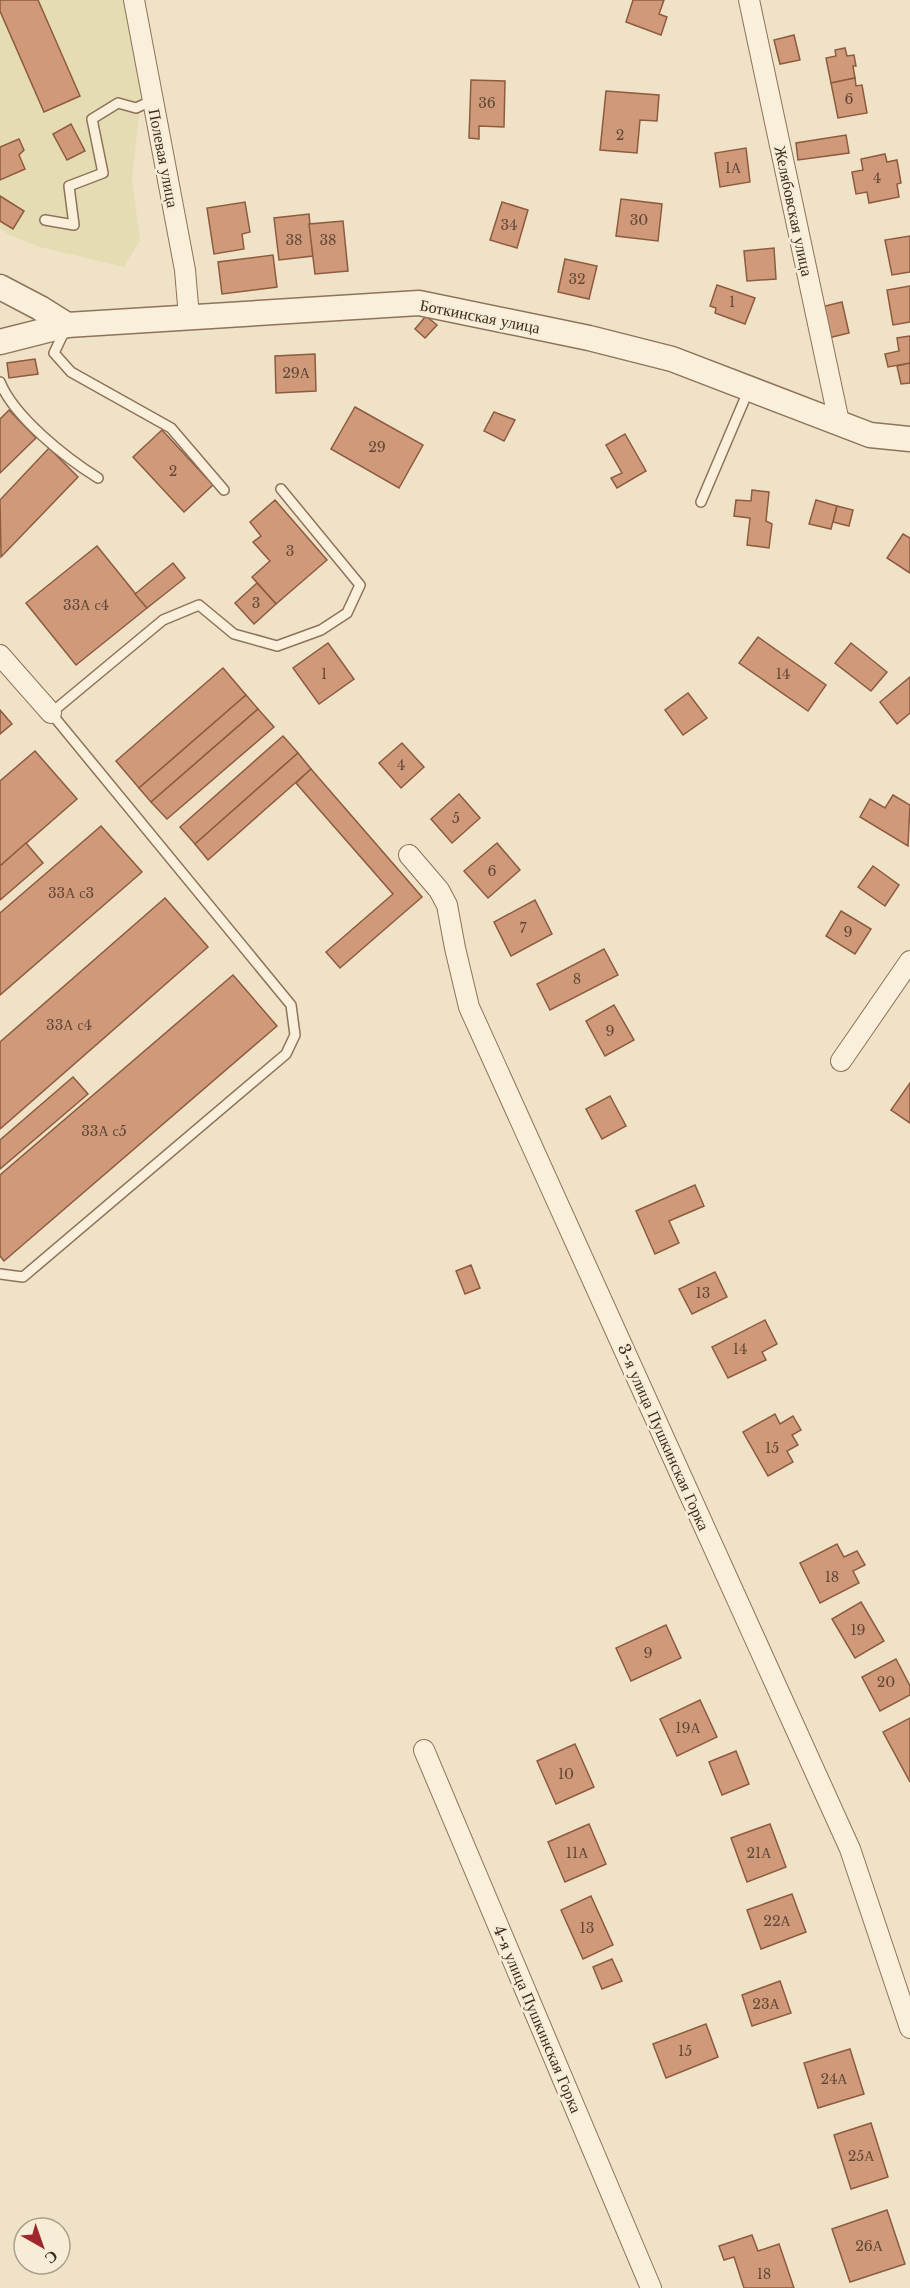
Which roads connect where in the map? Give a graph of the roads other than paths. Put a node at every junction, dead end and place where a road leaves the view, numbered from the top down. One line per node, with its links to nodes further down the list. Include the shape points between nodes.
1 (134, 0): 3 (street, Полевая улица)
2 (748, 0): 11 (street, Желябовская улица)
3 (153, 100): 4 (lane, via 136,108 117,103 92,119 103,173 69,186 74,225); 6 (street, Полевая улица, via 185,270)
4 (45, 220)
5 (0, 287): 7 (street)
6 (189, 317): 7 (street, Боткинская улица); 10 (street, Боткинская улица, via 419,303 672,358)
7 (67, 325): 8 (street, Боткинская улица); 15 (lane, via 54,353 71,372 171,428)
8 (0, 342)
9 (1, 389): 13 (lane, via 42,436)
10 (749, 389): 11 (street, Боткинская улица); 16 (lane)
11 (839, 423): 12 (street, Боткинская улица, via 870,435)
12 (910, 439)
13 (98, 478)
14 (281, 489): 18 (lane, via 360,585 347,613 321,630 277,646 234,634 199,605 163,620)
15 (224, 490)
16 (701, 502)
17 (0, 655): 18 (street)
18 (51, 714): 22 (lane, via 291,1005 295,1035 286,1054 23,1277)
19 (409, 855): 24 (street, 3-я улица Пушкинская Горка, via 447,905 470,1007 850,1849)
20 (910, 961): 21 (street)
21 (841, 1061)
22 (0, 1274)
23 (424, 1750): 25 (street, 4-я улица Пушкинская Горка)
24 (910, 2028)
25 (651, 2288)

